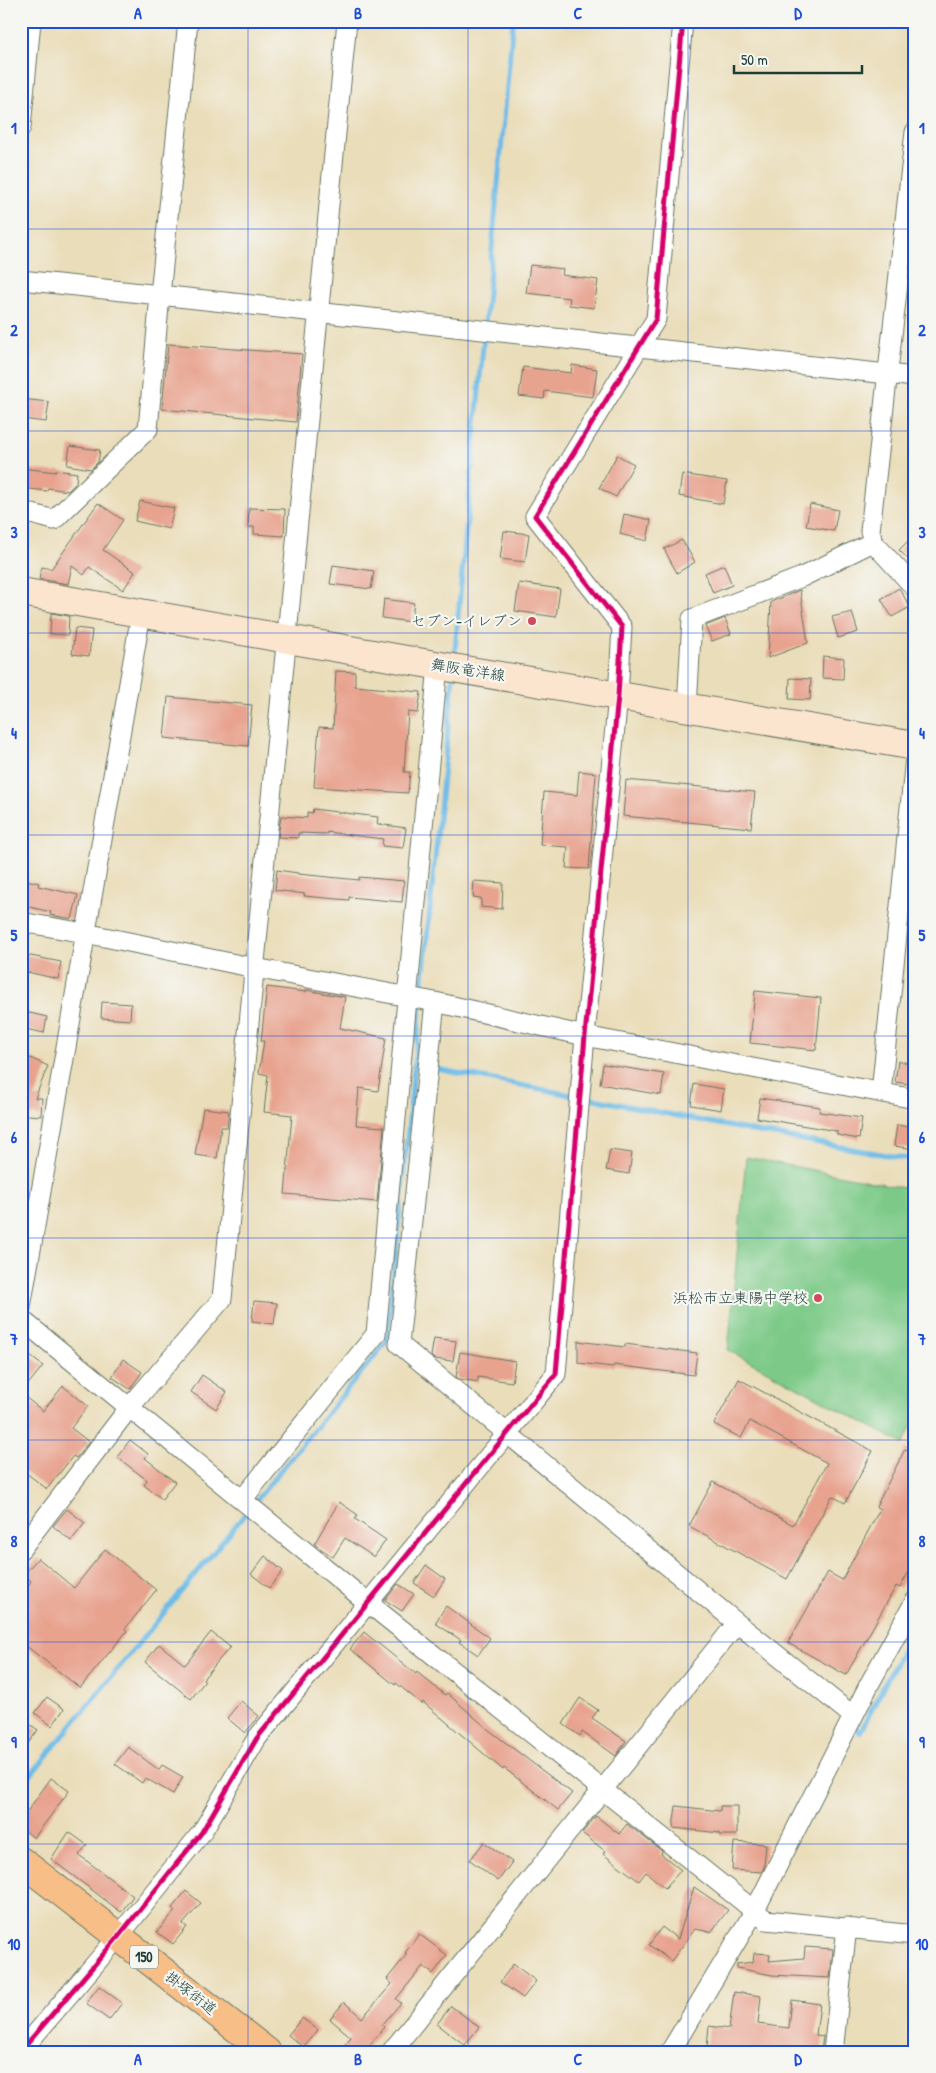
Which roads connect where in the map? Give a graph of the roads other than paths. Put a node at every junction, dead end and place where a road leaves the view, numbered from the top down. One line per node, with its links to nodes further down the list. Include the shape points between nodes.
1 (31, 21): 5 (street)
2 (188, 21): 8 (street)
3 (347, 21): 9 (street)
4 (683, 21): 10 (street, via 656,319)
5 (21, 127)
6 (915, 132): 11 (street)
7 (21, 280): 8 (street)
8 (160, 295): 9 (street); 13 (street, via 148,429 54,520)
9 (319, 312): 10 (street); 18 (street)
10 (638, 347): 11 (street); 20 (street, via 535,516 622,627)
11 (888, 374): 12 (street); 14 (street, via 870,530)
12 (915, 378)
13 (21, 511)
14 (873, 542): 15 (street); 21 (street, via 802,577 692,619)
15 (915, 588)
16 (21, 592): 17 (main road, 舞阪竜洋線)
17 (141, 614): 18 (main road, 舞阪竜洋線); 25 (street)
18 (286, 639): 19 (main road, 舞阪竜洋線); 26 (street)
19 (436, 665): 20 (main road, 舞阪竜洋線); 27 (street)
20 (618, 696): 21 (main road, 舞阪竜洋線); 29 (street)
21 (687, 708): 22 (main road, 舞阪竜洋線)
22 (915, 746)
23 (915, 758): 30 (street)
24 (21, 922): 25 (street)
25 (85, 933): 26 (street); 32 (street)
26 (255, 968): 27 (street); 34 (street, via 222,1299)
27 (406, 997): 28 (street); 36 (street, via 376,1334)
28 (435, 1002): 29 (street); 35 (street, via 399,1344)
29 (585, 1036): 30 (street); 35 (street, via 556,1374)
30 (881, 1093): 31 (street)
31 (915, 1099)
32 (21, 1306)
33 (21, 1319): 34 (street)
34 (129, 1408): 36 (street); 37 (street)
35 (507, 1433): 38 (street); 40 (street)
36 (246, 1503): 38 (street)
37 (21, 1549)
38 (367, 1602): 42 (street); 47 (street, via 257,1738 202,1832)
39 (912, 1612): 41 (street)
40 (737, 1623): 41 (street); 42 (street)
41 (854, 1716): 44 (street)
42 (602, 1788): 44 (street); 50 (street)
43 (21, 1861): 47 (highway, 掛塚街道 / 150)
44 (754, 1912): 45 (street, via 766,1920); 51 (street)
45 (847, 1927): 46 (street); 52 (street)
46 (915, 1934)
47 (118, 1937): 48 (street); 49 (highway, 掛塚街道 / 150)
48 (21, 2051)
49 (267, 2052)
50 (391, 2052)
51 (670, 2052)
52 (833, 2052)

